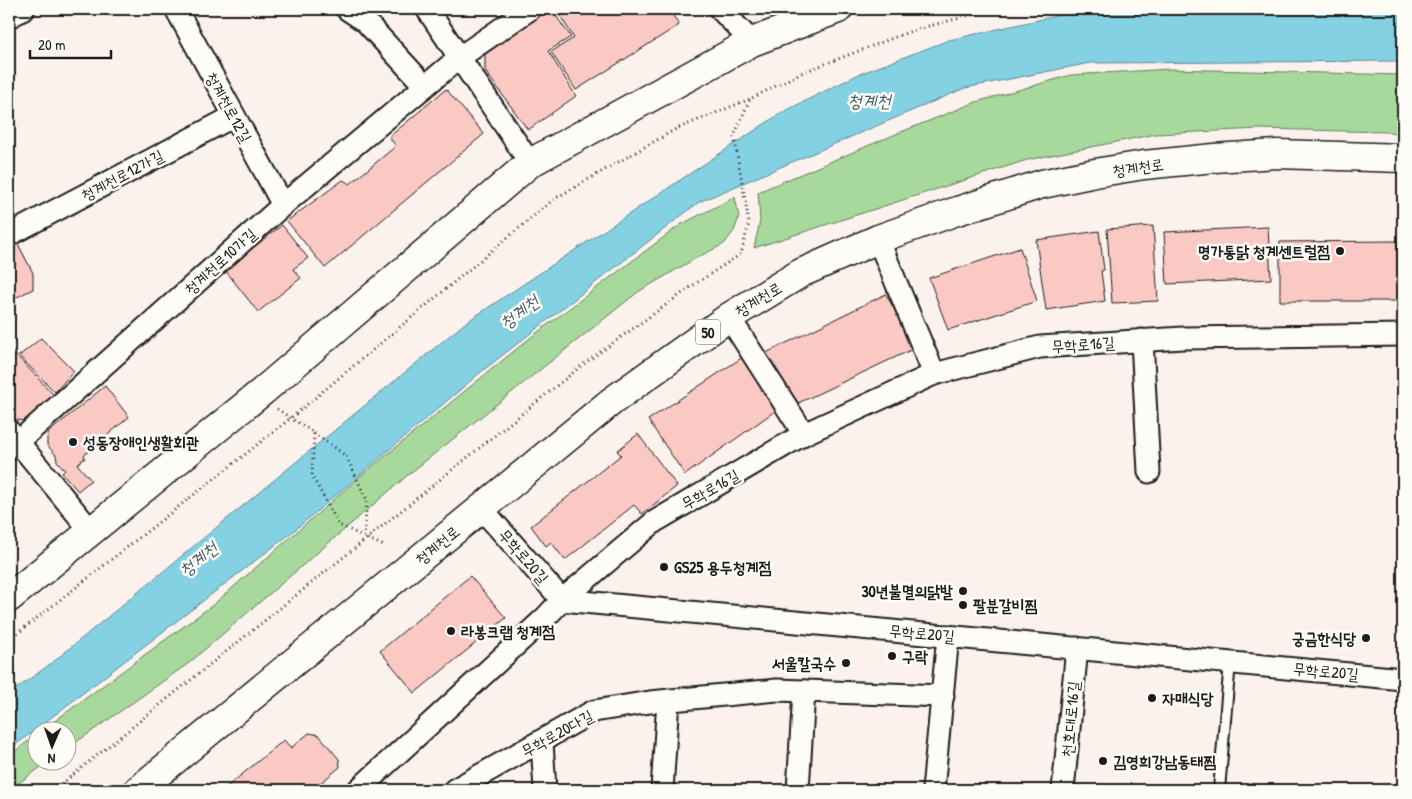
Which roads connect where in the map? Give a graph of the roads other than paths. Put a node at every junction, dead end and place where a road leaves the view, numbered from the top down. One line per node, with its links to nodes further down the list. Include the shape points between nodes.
1 (24, 9): 8 (street)
2 (176, 9): 12 (street, 청계천로12길)
3 (347, 9): 11 (street, via 365,21)
4 (427, 9): 10 (street)
5 (530, 9): 10 (street, 청계천로10가길)
6 (720, 9): 9 (street)
7 (838, 9): 9 (main road)
8 (9, 17)
9 (752, 42): 14 (main road)
10 (460, 57): 11 (street, 청계천로10가길); 14 (street)
11 (425, 86): 15 (street, 청계천로10가길)
12 (234, 116): 15 (street, 청계천로12길); 16 (street, 청계천로12가길)
13 (1403, 158): 17 (main road, 청계천로 / 50, via 1277,154 1144,165 1042,184)
14 (530, 163): 26 (main road, via 255,397)
15 (283, 205): 23 (street, 청계천로10가길)
16 (9, 235)
17 (878, 239): 18 (main road, 청계천로 / 50, via 801,273); 21 (street)
18 (729, 316): 22 (street); 25 (main road, 청계천로 / 50, via 612,401)
19 (1403, 335): 20 (street, 무학로16길)
20 (1142, 340): 21 (street, 무학로16길, via 1040,347); 24 (street)
21 (934, 374): 22 (street, 무학로16길)
22 (804, 434): 28 (street, 무학로16길, via 654,522)
23 (12, 440): 26 (street, 청계천로10가길)
24 (1149, 472)
25 (482, 509): 28 (street, 무학로20길); 37 (main road, 청계천로 / 50)
26 (91, 531): 27 (main road)
27 (9, 598)
28 (562, 600): 29 (street, 무학로20길); 38 (street, 무학로16길)
29 (948, 636): 30 (street, 무학로20길); 34 (street)
30 (1077, 648): 31 (street, 무학로20길); 44 (street, 천호대로16길)
31 (1230, 662): 32 (street, 무학로20길); 45 (lane)
32 (1403, 679)
33 (804, 691): 34 (street, 무학로20다길); 35 (street, 무학로20다길, via 777,690); 42 (street)
34 (942, 696): 43 (street)
35 (668, 700): 36 (street, 무학로20다길, via 594,712); 41 (street)
36 (542, 742): 39 (street, 무학로20다길); 40 (street)
37 (138, 790)
38 (358, 790)
39 (454, 790)
40 (545, 790)
41 (662, 790)
42 (798, 790)
43 (933, 790)
44 (1063, 790)
45 (1219, 790)

